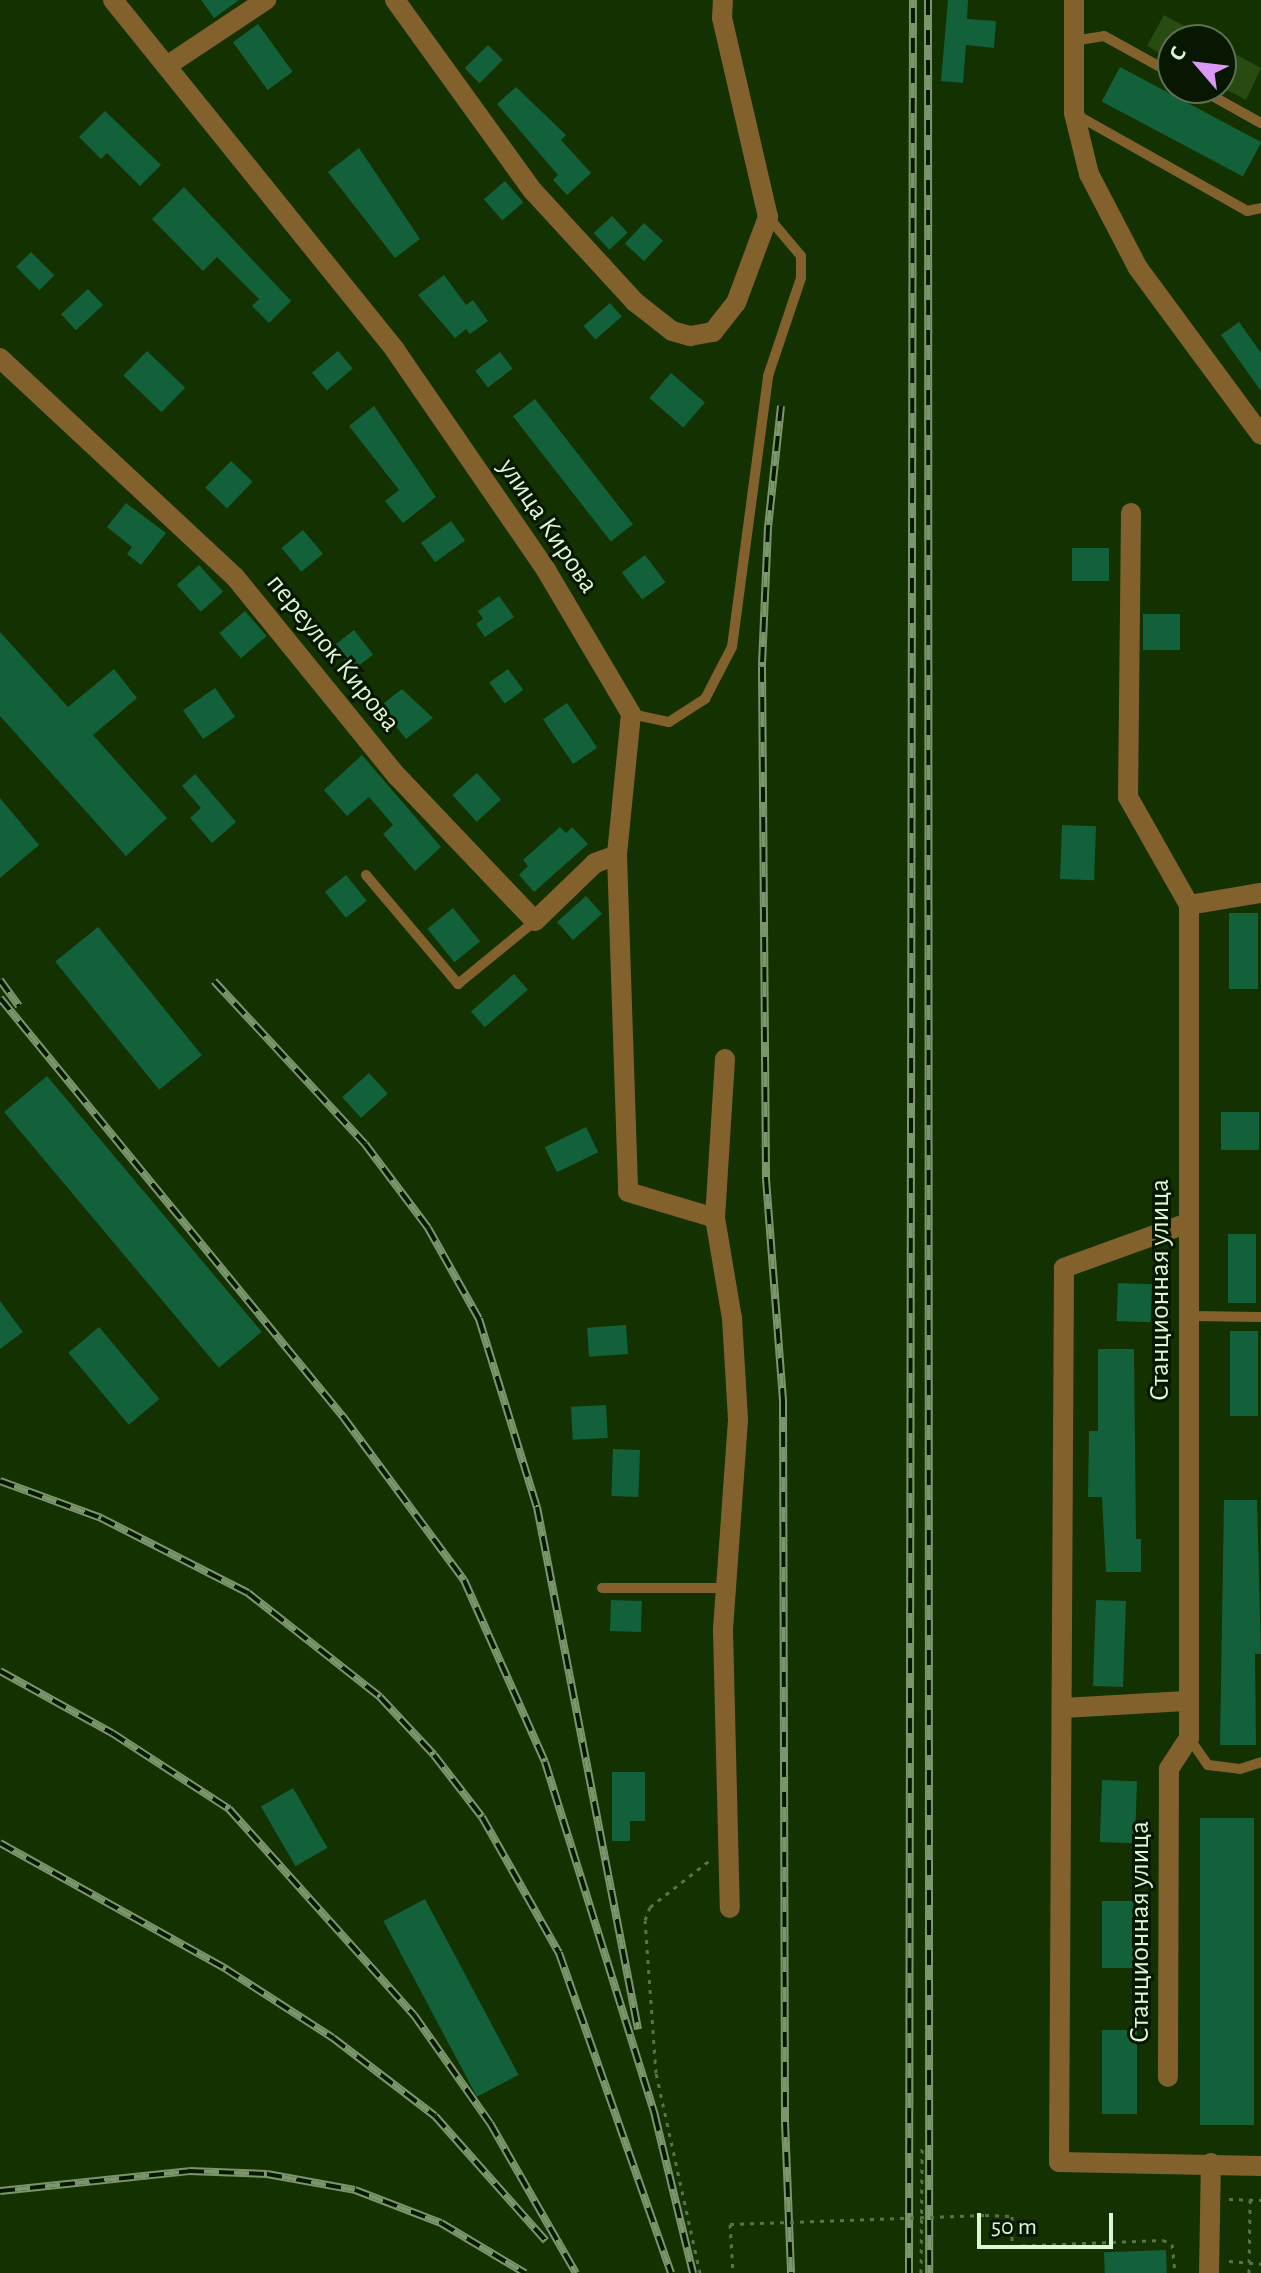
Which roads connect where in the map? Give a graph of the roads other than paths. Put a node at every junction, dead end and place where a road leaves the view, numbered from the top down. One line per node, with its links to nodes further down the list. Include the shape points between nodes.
1 (113, 0): 7 (street, улица Кирова)
2 (266, 0): 7 (street)
3 (395, 0): 13 (street, via 533,191 635,302 672,331 690,336 713,332 736,303)
4 (723, 0): 13 (street, via 722,18)
5 (1074, 0): 6 (street)
6 (1073, 41): 8 (lane, via 1104,36); 10 (street)
7 (168, 65): 17 (street, улица Кирова, via 395,350 546,570)
8 (1157, 65)
9 (1227, 104): 11 (lane)
10 (1074, 113): 12 (lane, via 1247,211); 15 (street, via 1089,174 1138,268)
11 (1261, 123)
12 (1261, 208)
13 (768, 217): 17 (lane, via 801,256 801,278 768,376 732,647 705,699 669,722)
14 (0, 358): 22 (street, переулок Кирова, via 243,585 397,776)
15 (1261, 435)
16 (1131, 513): 21 (street, Станционная улица, via 1128,797)
17 (631, 714): 18 (street)
18 (617, 855): 22 (street, via 595,863); 24 (street, via 628,1192)
19 (366, 875): 22 (lane, via 458,984)
20 (1261, 893): 21 (street)
21 (1189, 905): 25 (street, Станционная улица)
22 (535, 921)
23 (725, 1059): 24 (street)
24 (715, 1218): 29 (street, via 732,1318 738,1420)
25 (1188, 1223): 26 (street, Станционная улица); 31 (street, via 1064,1268)
26 (1191, 1316): 27 (lane); 30 (street, Станционная улица)
27 (1261, 1317)
28 (602, 1588): 29 (lane)
29 (726, 1588): 34 (street)
30 (1186, 1701): 31 (street); 32 (street, Станционная улица)
31 (1063, 1708): 36 (street, via 1059,2162)
32 (1189, 1738): 33 (lane, via 1208,1765 1240,1769); 35 (street, Станционная улица, via 1169,1769)
33 (1261, 1762)
34 (730, 1908)
35 (1168, 2077)
36 (1211, 2163): 37 (street); 38 (street)
37 (1261, 2166)
38 (1210, 2267)

